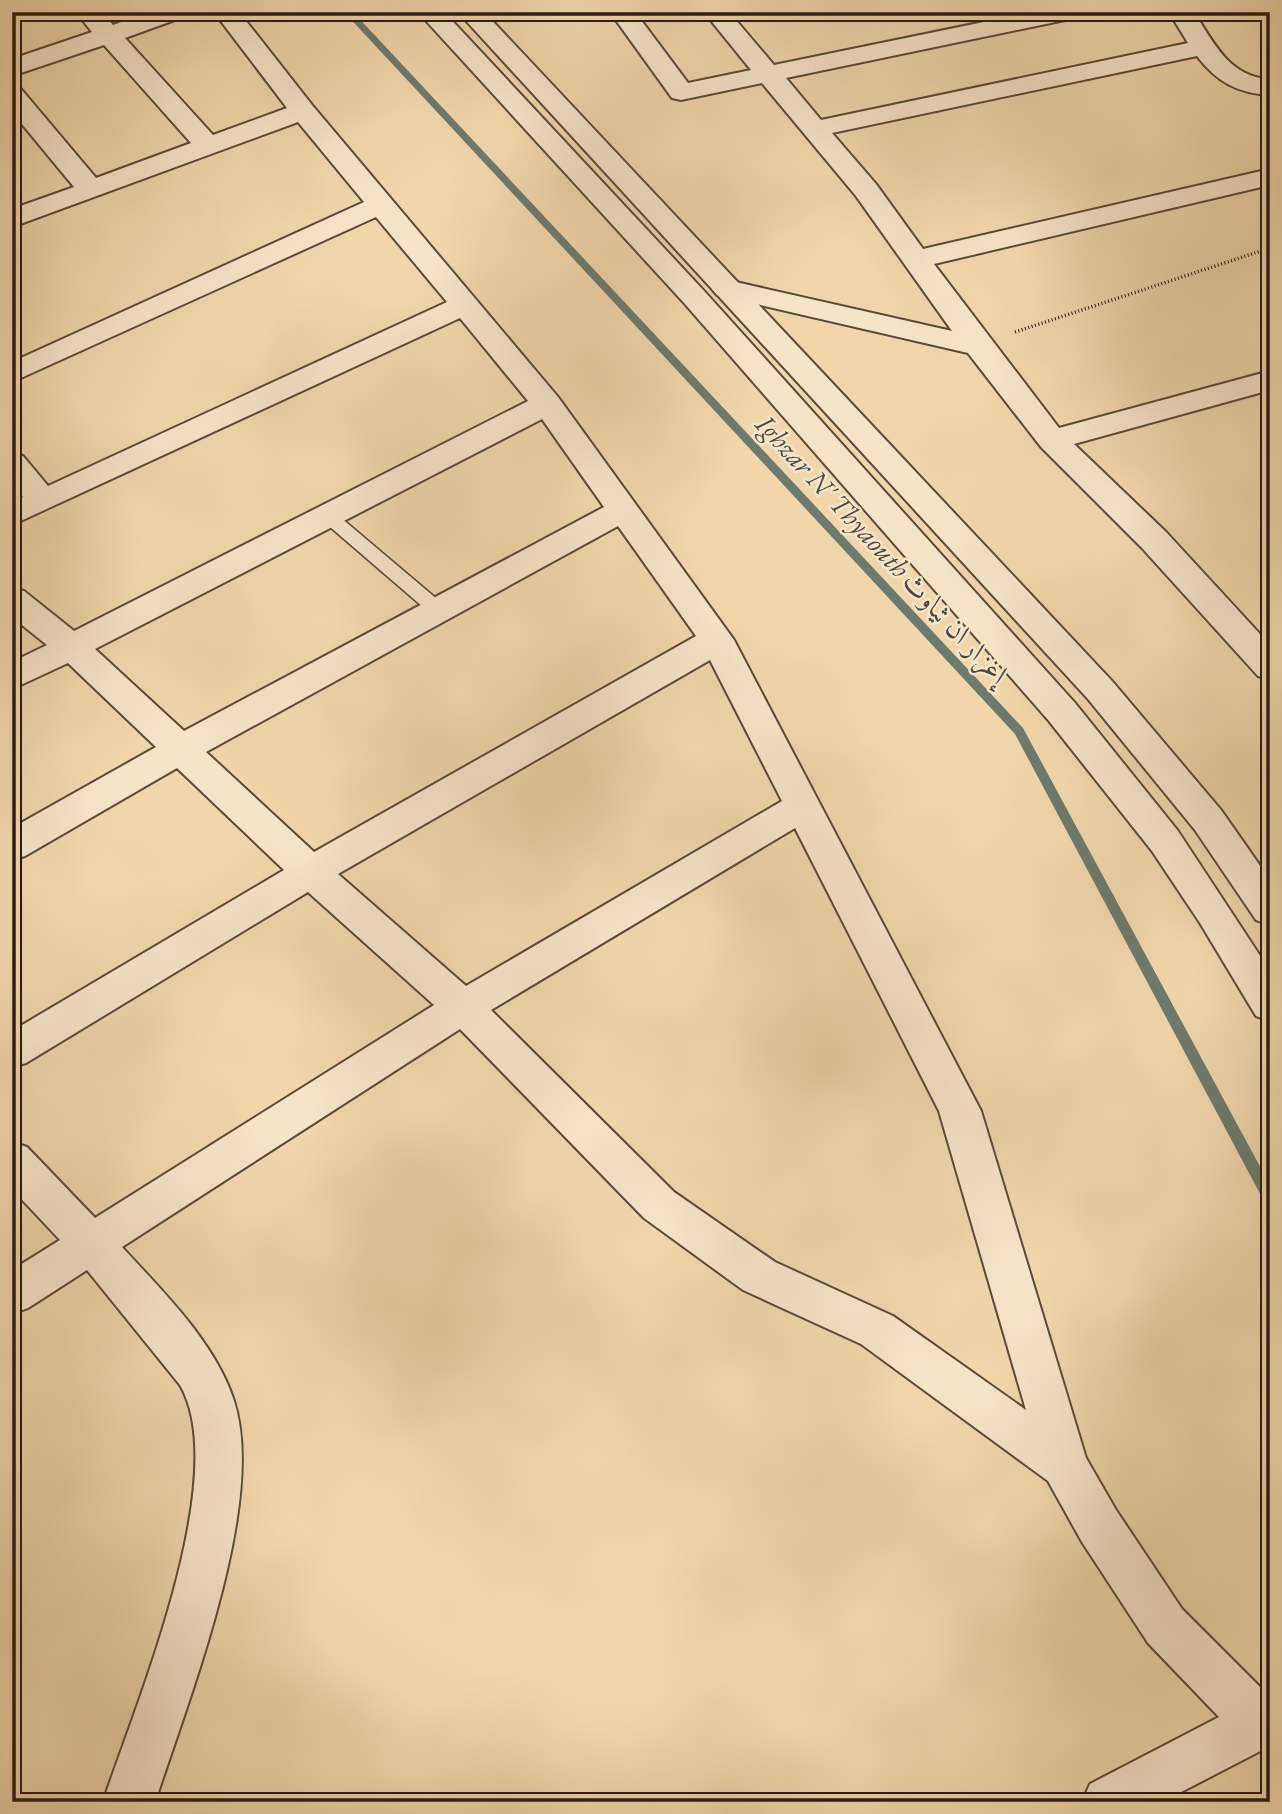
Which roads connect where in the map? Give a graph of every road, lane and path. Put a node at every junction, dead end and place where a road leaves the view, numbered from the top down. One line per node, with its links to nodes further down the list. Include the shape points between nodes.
1 (88, 12): 10 (street)
2 (174, 12): 10 (street)
3 (226, 12): 16 (street)
4 (430, 12): 48 (street, via 695,298 1062,712 1165,841)
5 (470, 12): 25 (street)
6 (622, 12): 13 (street, via 681,92)
7 (716, 12): 13 (street)
8 (1070, 12): 13 (street)
9 (1181, 12): 11 (street)
10 (109, 34): 12 (street); 18 (street)
11 (1205, 47): 14 (street, via 1235,82 1251,88); 17 (street)
12 (12, 68)
13 (766, 72): 17 (street)
14 (1270, 87)
15 (12, 95): 20 (street)
16 (303, 111): 18 (street); 21 (street)
17 (815, 129): 24 (street, via 866,190)
18 (207, 145): 20 (street)
19 (1270, 177): 24 (street)
20 (90, 189): 22 (street)
21 (382, 204): 26 (street); 28 (street)
22 (12, 219)
23 (1270, 248): 27 (path)
24 (914, 260): 27 (street)
25 (727, 289): 27 (street); 47 (street, via 1100,690 1208,820)
26 (464, 305): 30 (street); 33 (street)
27 (978, 346): 31 (street)
28 (12, 373)
29 (1270, 380): 31 (street)
30 (547, 404): 34 (street); 36 (street)
31 (1052, 440): 41 (street, via 1154,540)
32 (12, 463): 33 (street)
33 (42, 500): 35 (street)
34 (623, 510): 38 (street); 39 (street)
35 (12, 515)
36 (328, 516): 38 (lane); 40 (street)
37 (12, 599): 40 (street)
38 (437, 609): 43 (street)
39 (717, 640): 44 (street); 46 (street)
40 (72, 647): 42 (street); 43 (street)
41 (1270, 667)
42 (12, 677)
43 (181, 749): 45 (street); 46 (street)
44 (803, 806): 49 (street); 54 (street, via 960,1111)
45 (12, 846)
46 (311, 872): 49 (street); 50 (street)
47 (1270, 910)
48 (1270, 1005)
49 (463, 1007): 52 (street); 54 (street, via 659,1205 760,1276 877,1331)
50 (12, 1051)
51 (12, 1160): 52 (street)
52 (90, 1243): 53 (street); 56 (street, via 199,1373 213,1404 220,1460 215,1521)
53 (12, 1294)
54 (1065, 1465): 55 (street, via 1165,1626)
55 (1265, 1721): 57 (street)
56 (129, 1802)
57 (1108, 1802)

